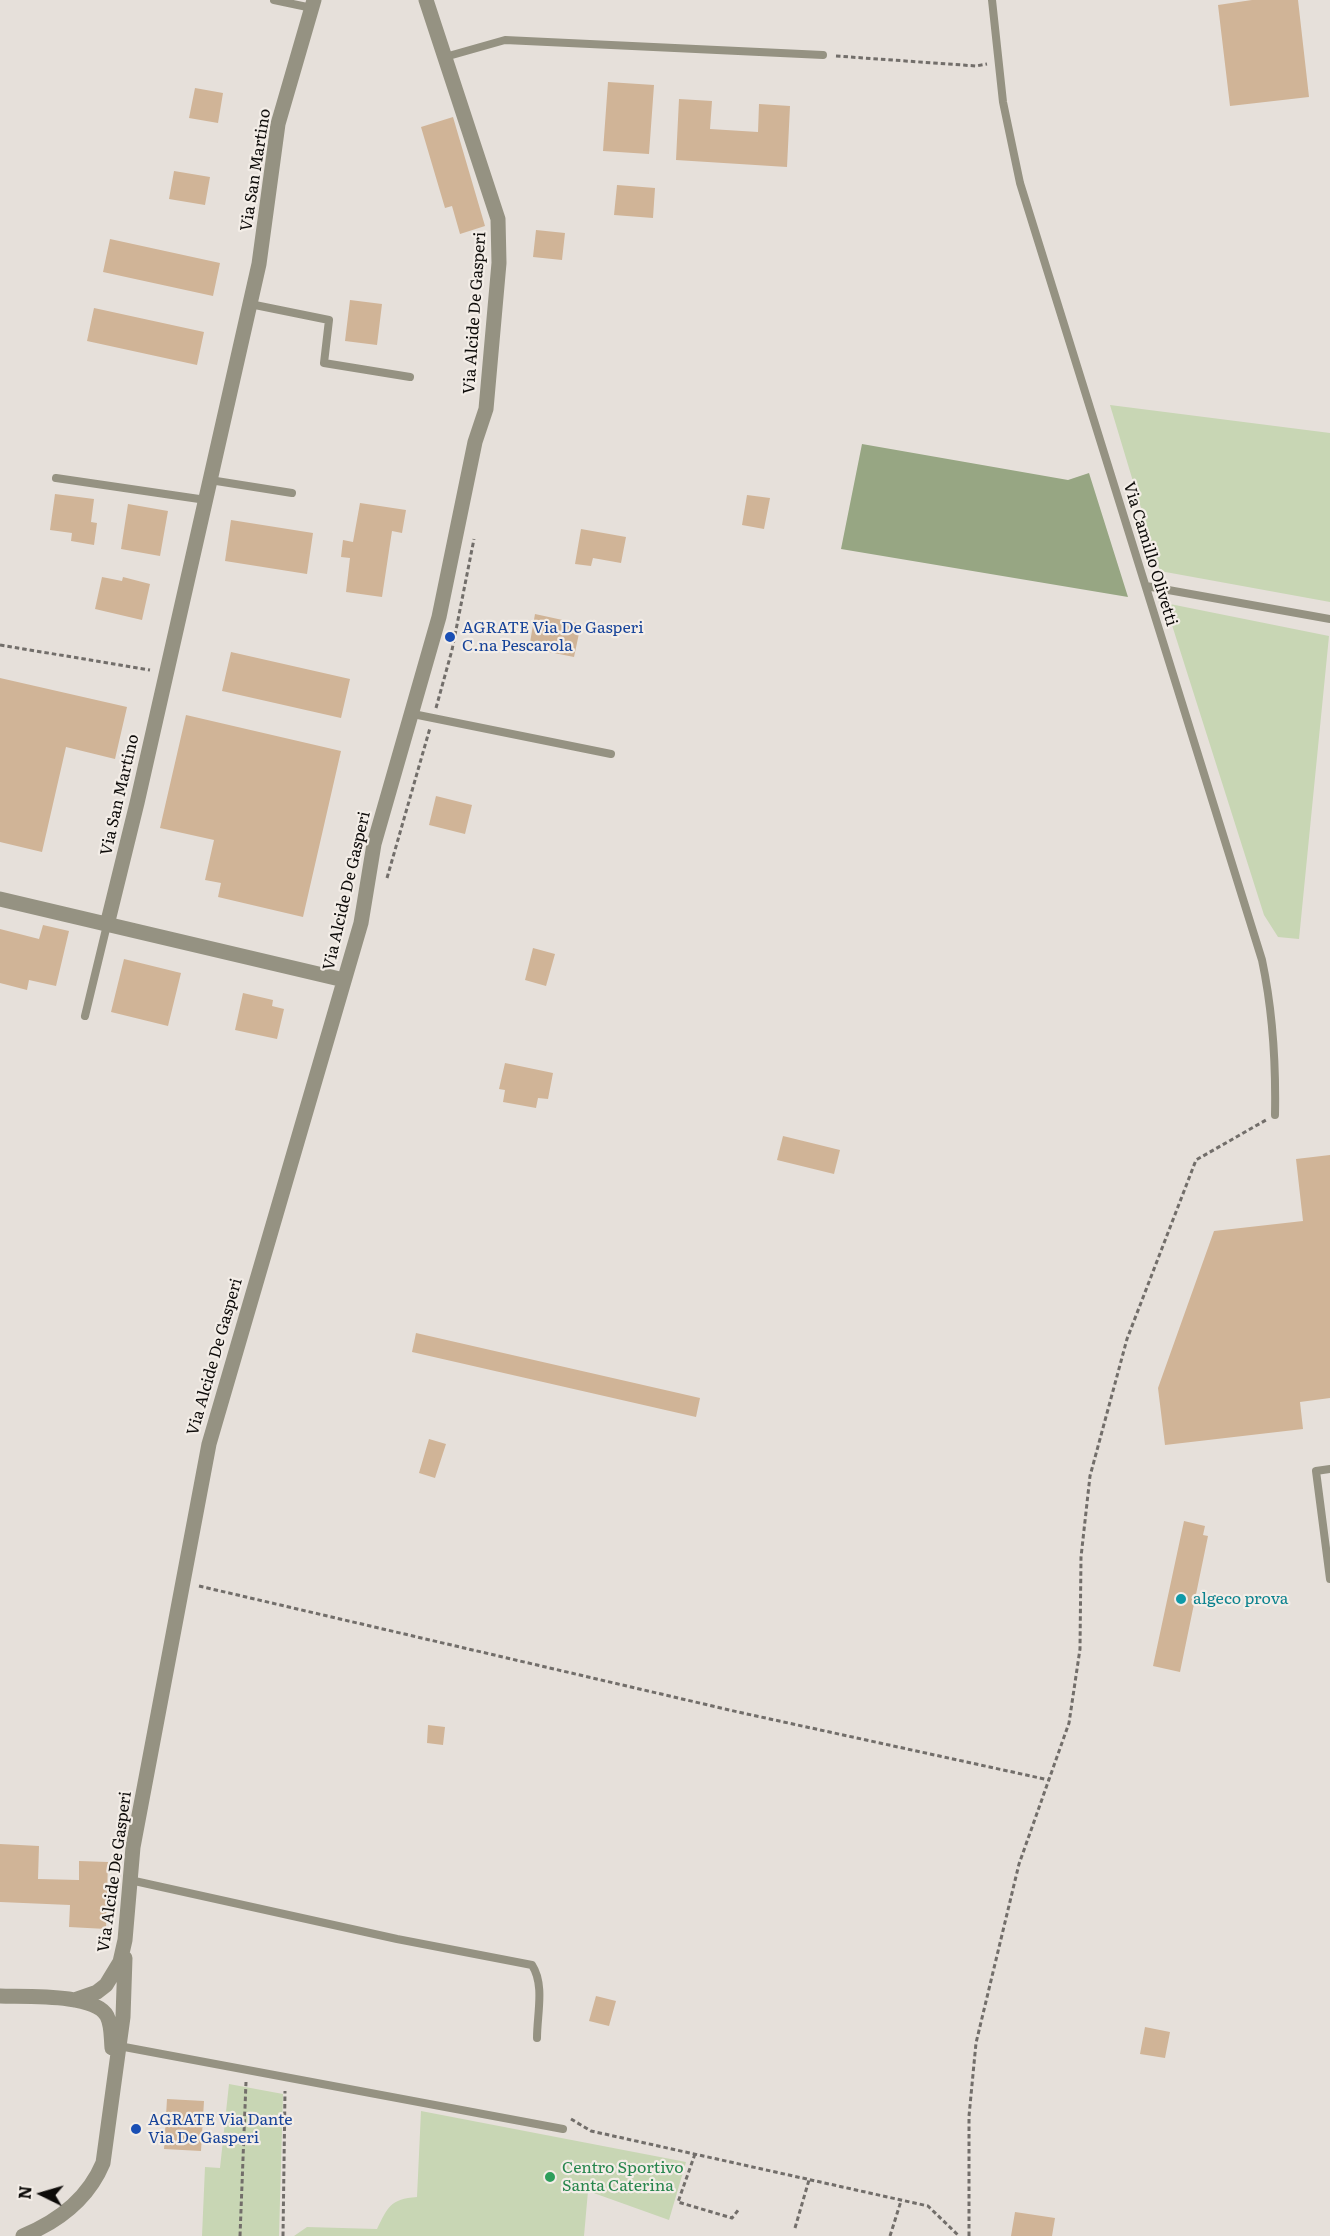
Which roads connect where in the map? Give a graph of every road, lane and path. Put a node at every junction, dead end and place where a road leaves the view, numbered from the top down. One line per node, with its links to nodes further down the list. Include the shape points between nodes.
1 (274, 0): 4 (lane, Via San Martino)
2 (426, 0): 6 (street, Via Alcide De Gasperi)
3 (993, 0): 7 (lane, Via Camillo Olivetti)
4 (313, 4): 8 (street, Via San Martino, via 278,124 265,232)
5 (823, 55): 6 (lane, via 505,40); 7 (path, via 976,66)
6 (445, 57): 18 (street, Via Alcide De Gasperi, via 498,219 500,257 486,409 475,442 439,617)
7 (998, 62): 14 (lane, Via Camillo Olivetti, via 1020,183)
8 (250, 304): 9 (lane, via 329,320 324,363); 11 (street, Via San Martino)
9 (410, 377)
10 (56, 478): 13 (lane)
11 (210, 480): 12 (lane); 13 (street, Via San Martino)
12 (292, 493)
13 (206, 500): 17 (street, Via San Martino)
14 (1146, 586): 15 (lane); 24 (lane, Via Camillo Olivetti, via 1262,960 1275,1042)
15 (1330, 619)
16 (0, 645): 17 (path)
17 (166, 673): 21 (street, Via San Martino)
18 (413, 714): 19 (lane); 22 (street, Via Alcide De Gasperi, via 376,835 361,923)
19 (611, 754)
20 (0, 898): 21 (street)
21 (107, 926): 22 (street); 23 (lane, Via San Martino)
22 (344, 980): 29 (street, Via Alcide De Gasperi, via 209,1444)
23 (85, 1016)
24 (1275, 1115): 28 (path, via 1196,1160 1127,1339 1090,1476 1081,1557 1080,1649 1069,1723)
25 (1330, 1469): 26 (lane, via 1316,1471)
26 (1330, 1580)
27 (198, 1586): 28 (path, via 727,1710)
28 (1049, 1780): 50 (path, via 1019,1864 976,2043 969,2116)
29 (130, 1880): 30 (street, Via Alcide De Gasperi); 33 (lane, via 532,1965 537,1972 539,1992)
30 (125, 1940): 32 (street, Via Alcide De Gasperi, via 110,1981 97,1992); 34 (street)
31 (0, 1996): 32 (street)
32 (74, 2000): 37 (street, via 96,2005 107,2016 112,2049)
33 (537, 2038)
34 (119, 2046): 35 (lane); 37 (street)
35 (248, 2070): 36 (lane); 47 (path)
36 (284, 2078): 39 (lane); 48 (path)
37 (110, 2111): 46 (street, via 105,2157 93,2181 62,2216)
38 (564, 2118): 40 (path, via 576,2120 591,2131)
39 (563, 2129)
40 (694, 2154): 41 (path); 43 (path, via 678,2202 732,2218)
41 (809, 2180): 42 (path); 44 (path)
42 (902, 2200): 45 (path, via 928,2206); 49 (path)
43 (739, 2209)
44 (795, 2228)
45 (957, 2235)
46 (23, 2236)
47 (240, 2236)
48 (283, 2236)
49 (890, 2236)
50 (969, 2236)

